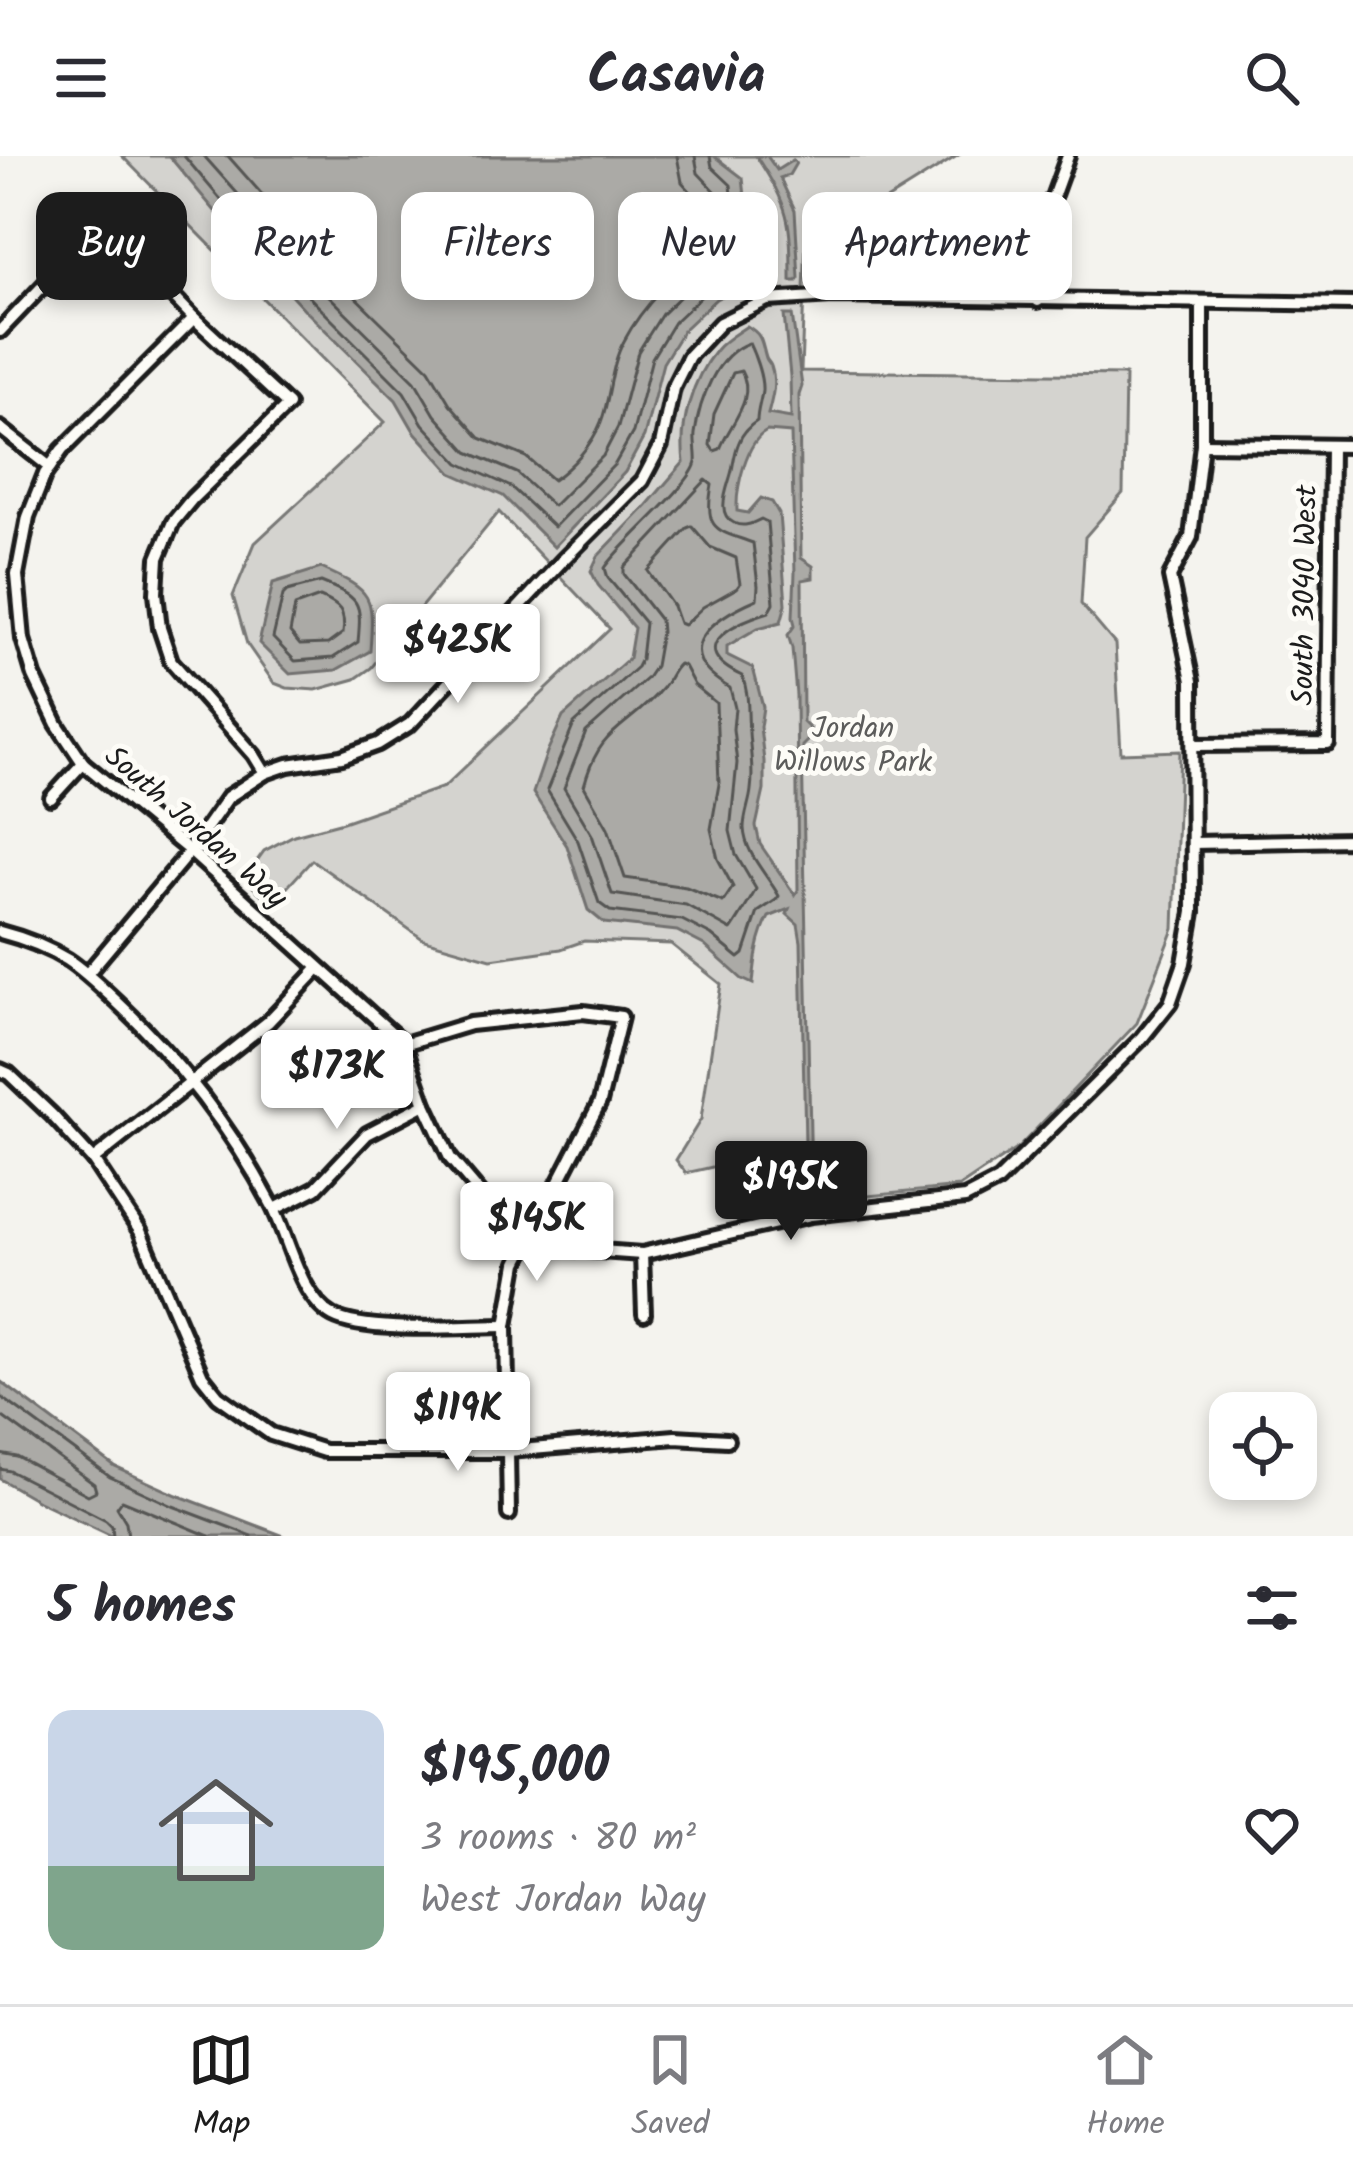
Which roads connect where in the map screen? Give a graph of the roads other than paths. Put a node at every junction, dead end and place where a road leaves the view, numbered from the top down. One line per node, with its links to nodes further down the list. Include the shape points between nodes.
1 (1068, 156): 2 (street, via 1044,222)
2 (1038, 301): 3 (street); 16 (street, via 767,300 720,323 673,388 661,445 642,482 410,724 342,757)
3 (1202, 303): 4 (street); 8 (street)
4 (1353, 304)
5 (194, 318): 6 (street, via 103,223); 11 (street, South Jordan Way); 16 (street, via 289,405 173,522 158,558 160,628 170,661)
6 (0, 331)
7 (0, 428): 11 (street)
8 (1202, 444): 10 (street); 14 (street, via 1190,537 1170,577 1192,681)
9 (1353, 446): 10 (street)
10 (1331, 447): 14 (street, South 3040 West, via 1328,744)
11 (50, 467): 13 (street, South Jordan Way, via 28,518)
12 (2, 575): 13 (street)
13 (17, 575): 15 (street, South Jordan Way, via 34,676)
14 (1193, 745): 19 (street)
15 (82, 763): 17 (street); 20 (street, South Jordan Way)
16 (265, 772): 20 (street, via 228,797)
17 (51, 798)
18 (1353, 840): 19 (street)
19 (1193, 843): 31 (street, South Jordan Way, via 1193,912 1170,1003 998,1181 965,1198 811,1215)
20 (190, 851): 22 (street, South Jordan Way); 23 (street)
21 (0, 932): 23 (street)
22 (320, 968): 24 (street, South Jordan Way); 26 (street)
23 (87, 974): 26 (street)
24 (404, 1044): 27 (street, South Jordan Way); 30 (street, via 470,1024 583,1012 621,1017 600,1102)
25 (0, 1070): 28 (street)
26 (190, 1084): 28 (street); 29 (street)
27 (425, 1104): 29 (street, via 367,1134 316,1188); 30 (street, South Jordan Way, via 450,1158 490,1205)
28 (93, 1160): 35 (street, via 140,1231 202,1376 271,1434 324,1450)
29 (275, 1209): 33 (street, via 324,1311 355,1324)
30 (532, 1232): 31 (street, South Jordan Way, via 573,1249); 33 (street, via 517,1263)
31 (642, 1254): 32 (street)
32 (644, 1314)
33 (506, 1326): 35 (street)
34 (728, 1440): 35 (street)
35 (508, 1451): 36 (street)
36 (508, 1514)

